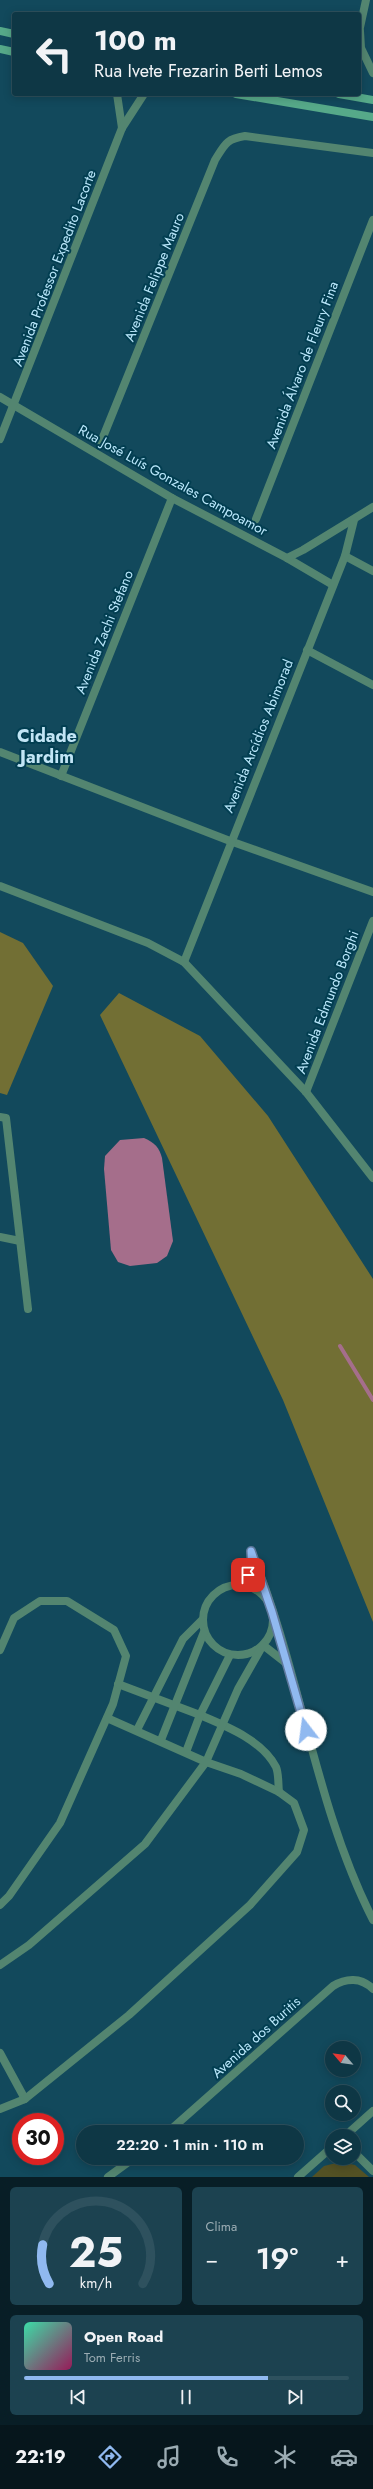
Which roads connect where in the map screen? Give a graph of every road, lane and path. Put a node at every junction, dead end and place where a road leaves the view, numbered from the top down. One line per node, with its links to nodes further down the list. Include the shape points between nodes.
1 (366, 0): 2 (street)
2 (361, 22)
3 (0, 31): 4 (main road)
4 (12, 34)
5 (361, 48): 8 (street)
6 (0, 49): 7 (main road)
7 (12, 52)
8 (373, 73)
9 (117, 96): 15 (street, Avenida Professor Expedito Lacorte)
10 (143, 96): 15 (street, Avenida Professor Expedito Lacorte)
11 (248, 96): 14 (main road)
12 (350, 96): 13 (main road)
13 (373, 100)
14 (373, 117)
15 (122, 128): 19 (street, Avenida Professor Expedito Lacorte)
16 (373, 153): 21 (street, Avenida Felippe Mauro, via 245,136 231,138 224,144)
17 (373, 220): 24 (street, Avenida Álvaro de Fleury Fina)
18 (0, 397): 19 (street, Rua José Luís Gonzales Campoamor)
19 (14, 405): 20 (street, Avenida Professor Expedito Lacorte); 22 (street, Rua José Luís Gonzales Campoamor)
20 (0, 439)
21 (101, 442)
22 (172, 498): 27 (street, Rua José Luís Gonzales Campoamor); 33 (street, Avenida Zachi Stefano)
23 (373, 506): 25 (street)
24 (256, 519)
25 (354, 520): 26 (street, Avenida Arcídios Abimorad); 27 (street)
26 (345, 556): 28 (street); 29 (street, Avenida Arcídios Abimorad)
27 (287, 558): 29 (street, Rua José Luís Gonzales Campoamor)
28 (373, 571)
29 (333, 585): 30 (street, Avenida Arcídios Abimorad)
30 (307, 650): 31 (street); 34 (street, Avenida Arcídios Abimorad)
31 (373, 685)
32 (0, 752): 33 (street)
33 (61, 776): 34 (street)
34 (230, 841): 36 (street); 38 (street, Avenida Arcídios Abimorad)
35 (0, 886): 38 (street, via 148,943)
36 (373, 892)
37 (373, 921): 39 (street, Avenida Edmundo Borghi)
38 (184, 962): 39 (street)
39 (306, 1092): 41 (street)
40 (3, 1117): 43 (street)
41 (373, 1178)
42 (0, 1237): 43 (street)
43 (20, 1242): 44 (street)
44 (28, 1309)
45 (240, 1585): 46 (street, via 251,1587 261,1593); 46 (street, via 252,1569 251,1551); 47 (street, via 228,1586 210,1599 204,1609)
46 (272, 1612): 49 (street, via 270,1636); 52 (street)
47 (202, 1620): 48 (street); 54 (street, via 183,1639)
48 (204, 1632): 51 (street, via 214,1646); 55 (street)
49 (263, 1645): 51 (street, via 242,1656); 52 (street); 58 (street, via 238,1689)
50 (0, 1650): 53 (street, via 14,1618 40,1601 67,1601 114,1630 126,1656)
51 (230, 1655): 56 (street)
52 (286, 1663): 65 (street, via 324,1797 355,1885)
53 (118, 1684): 54 (street); 57 (street)
54 (155, 1697): 55 (street); 59 (street)
55 (176, 1704): 56 (street); 60 (street)
56 (200, 1715): 58 (street); 61 (street)
57 (107, 1718): 59 (street); 64 (street, via 60,1823)
58 (223, 1724): 62 (street); 63 (street, via 259,1746 277,1768)
59 (137, 1730): 60 (street)
60 (161, 1740): 61 (street)
61 (186, 1752): 62 (street)
62 (206, 1762): 63 (street, via 241,1774); 66 (street, via 145,1844 29,1945)
63 (279, 1792): 69 (street, via 294,1804 304,1830 297,1852 250,1905 129,2015)
64 (0, 1905)
65 (373, 1920)
66 (0, 1965)
67 (370, 1987): 72 (street, Avenida dos Buritis, via 361,1981 342,1980 332,1986)
68 (0, 2053): 69 (street)
69 (25, 2099): 70 (street)
70 (0, 2109)
71 (373, 2111): 73 (street)
72 (176, 2125)
73 (353, 2129)
74 (325, 2153): 79 (street)
75 (361, 2159): 77 (street)
76 (124, 2165): 78 (street)
77 (373, 2171)
78 (108, 2177)
79 (298, 2177)

